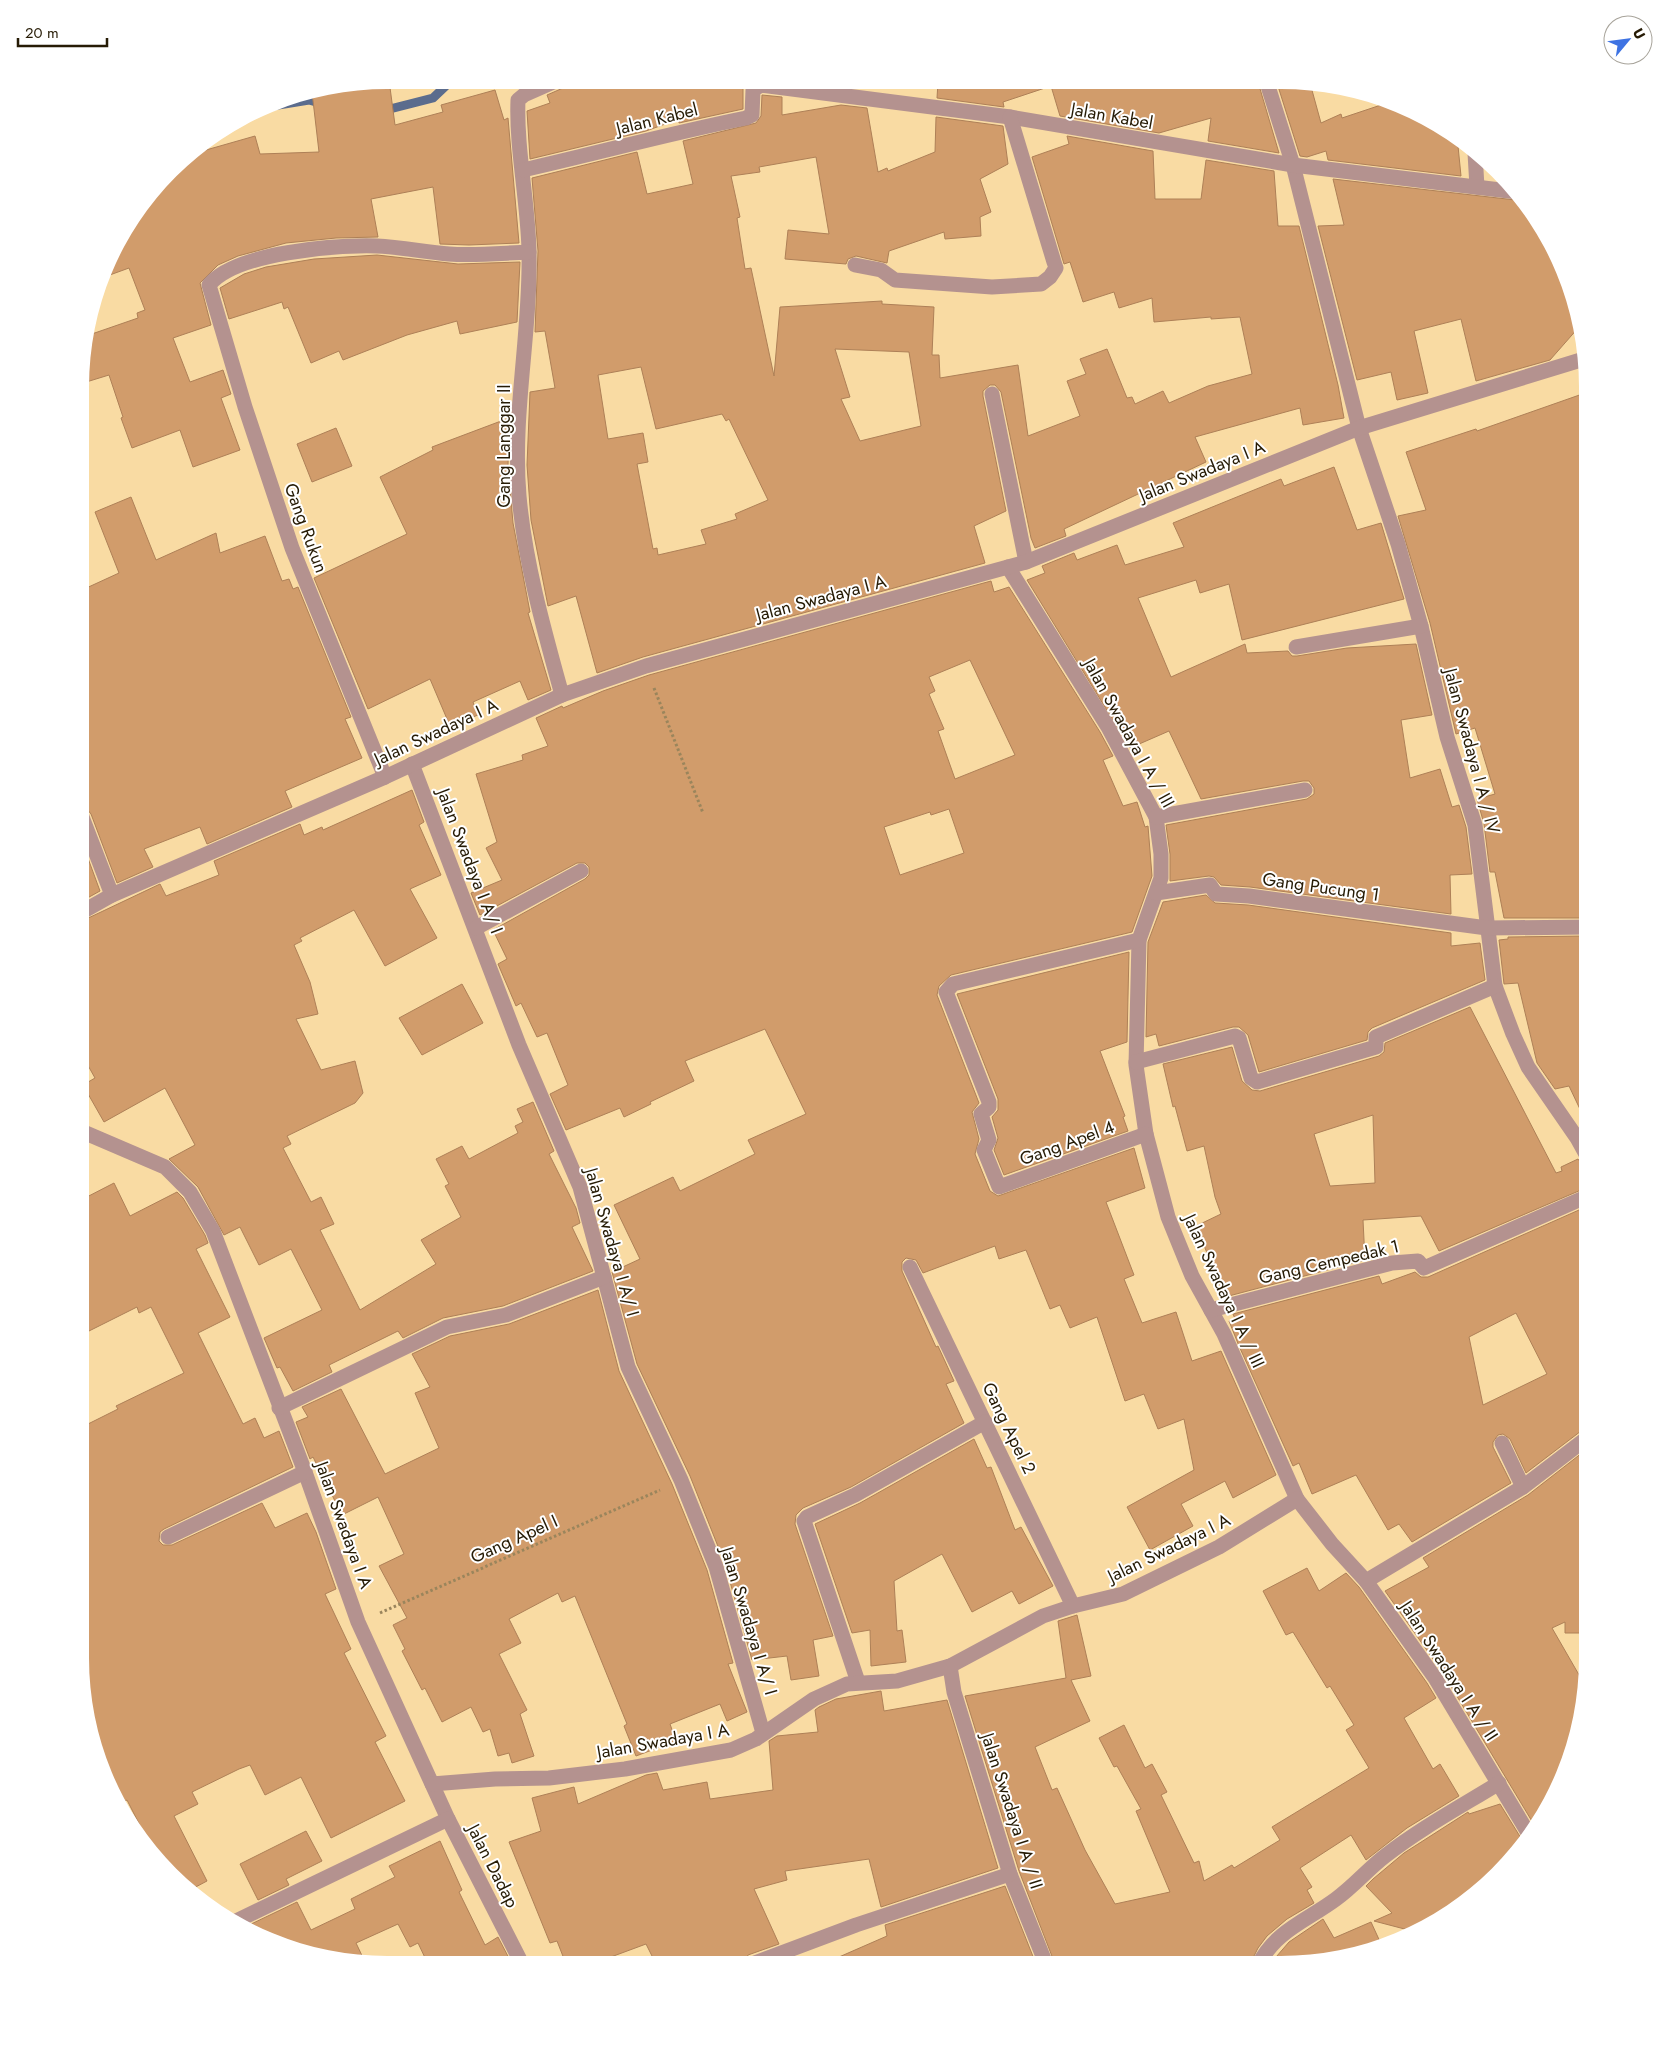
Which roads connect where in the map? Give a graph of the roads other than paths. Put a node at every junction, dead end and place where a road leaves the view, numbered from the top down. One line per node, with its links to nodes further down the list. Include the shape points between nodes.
1 (538, 89): 8 (street, Gang Langgar II, via 518,100)
2 (755, 89): 8 (street, Jalan Kabel, via 752,115 746,118)
3 (792, 89): 5 (street, Jalan Kabel)
4 (1269, 89): 7 (street, Jalan Swadaya I A / IV)
5 (1010, 117): 7 (street, Jalan Kabel); 12 (street, via 1056,268 1050,277 1040,284 992,288 895,280 881,270)
6 (1476, 161): 9 (street)
7 (1293, 165): 9 (street, Jalan Kabel); 15 (street, Jalan Swadaya I A / IV)
8 (523, 170): 11 (street, Gang Langgar II)
9 (1477, 187): 10 (street, Jalan Kabel)
10 (1505, 191)
11 (529, 252): 20 (street, Gang Langgar II, via 519,432 519,496 528,557); 22 (street, Gang Rukun, via 450,254 378,246 278,254 250,261 221,275 209,285 292,548)
12 (855, 265)
13 (1578, 360): 15 (street, Jalan Swadaya I A)
14 (992, 394): 16 (street)
15 (1359, 428): 16 (street, Jalan Swadaya I A); 18 (street, Jalan Swadaya I A / IV, via 1398,544)
16 (1026, 562): 17 (street, Jalan Swadaya I A)
17 (1008, 567): 20 (street, Jalan Swadaya I A, via 646,666); 24 (street, Jalan Swadaya I A / III, via 1108,727)
18 (1421, 626): 19 (street); 32 (street, Jalan Swadaya I A / IV, via 1446,737 1475,825)
19 (1296, 646)
20 (562, 695): 21 (street, Jalan Swadaya I A)
21 (412, 764): 22 (street, Jalan Swadaya I A); 31 (street, Jalan Swadaya I A/ I)
22 (385, 777): 28 (street, Jalan Swadaya I A)
23 (1305, 790): 24 (street)
24 (1156, 817): 27 (street, Jalan Swadaya I A / III, via 1161,854 1161,878)
25 (89, 835): 28 (street)
26 (581, 871): 31 (street)
27 (1156, 893): 32 (street, Gang Pucung 1, via 1210,885 1216,894); 33 (street, Jalan Swadaya I A / III)
28 (112, 895): 29 (street, Jalan Swadaya I A)
29 (89, 908)
30 (1579, 927): 32 (street)
31 (476, 928): 41 (street, Jalan Swadaya I A/ I, via 519,1045 580,1187)
32 (1487, 928): 34 (street, Jalan Swadaya I A / IV)
33 (1139, 940): 35 (street, Jalan Swadaya I A / III); 37 (street, Gang Apel 4, via 953,984 946,995 990,1102 981,1114 989,1140 984,1150 1001,1187)
34 (1495, 986): 35 (street, via 1376,1037 1376,1047 1257,1082 1251,1078 1239,1038 1235,1036); 38 (street, Jalan Swadaya I A / IV, via 1528,1068)
35 (1136, 1062): 37 (street, Jalan Swadaya I A / III)
36 (89, 1134): 43 (street, Jalan Swadaya I A, via 165,1167 190,1192 213,1231)
37 (1146, 1134): 42 (street, Jalan Swadaya I A / III, via 1168,1217 1192,1276)
38 (1579, 1140)
39 (1579, 1200): 42 (street, Gang Cempedak 1, via 1424,1268 1418,1261 1392,1263)
40 (910, 1267): 44 (street, Gang Apel 2)
41 (604, 1278): 43 (street, via 506,1315 447,1327); 55 (street, Jalan Swadaya I A/ I, via 628,1366 681,1480 716,1567)
42 (1212, 1310): 49 (street, Jalan Swadaya I A / III)
43 (279, 1408): 47 (street, Jalan Swadaya I A)
44 (985, 1422): 52 (street, Gang Apel 2); 54 (street, via 804,1521)
45 (1502, 1443): 48 (street)
46 (1579, 1445): 48 (street)
47 (305, 1472): 50 (street); 57 (street, Jalan Swadaya I A, via 358,1622)
48 (1523, 1488): 51 (street)
49 (1297, 1499): 51 (street); 52 (street, Jalan Swadaya I A, via 1219,1547 1162,1576 1123,1594)
50 (168, 1537)
51 (1366, 1581): 56 (street, Jalan Swadaya I A / II, via 1435,1678)
52 (1073, 1606): 53 (street, Jalan Swadaya I A, via 1043,1616)
53 (950, 1666): 54 (street, Jalan Swadaya I A, via 897,1681); 60 (street, Jalan Swadaya I A / II, via 954,1692)
54 (858, 1682): 55 (street, Jalan Swadaya I A, via 814,1699)
55 (763, 1733): 57 (street, Jalan Swadaya I A, via 756,1740 731,1750 625,1769 550,1778)
56 (1498, 1783): 59 (street, Jalan Swadaya I A / II); 65 (street, via 1411,1837 1336,1899 1281,1934)
57 (432, 1784): 58 (street, Jalan Dadap)
58 (448, 1819): 61 (street); 62 (street, Jalan Dadap)
59 (1526, 1829)
60 (1010, 1874): 63 (street); 64 (street, Jalan Swadaya I A / II)
61 (242, 1918)
62 (518, 1956)
63 (773, 1956)
64 (1043, 1956)
65 (1264, 1956)

